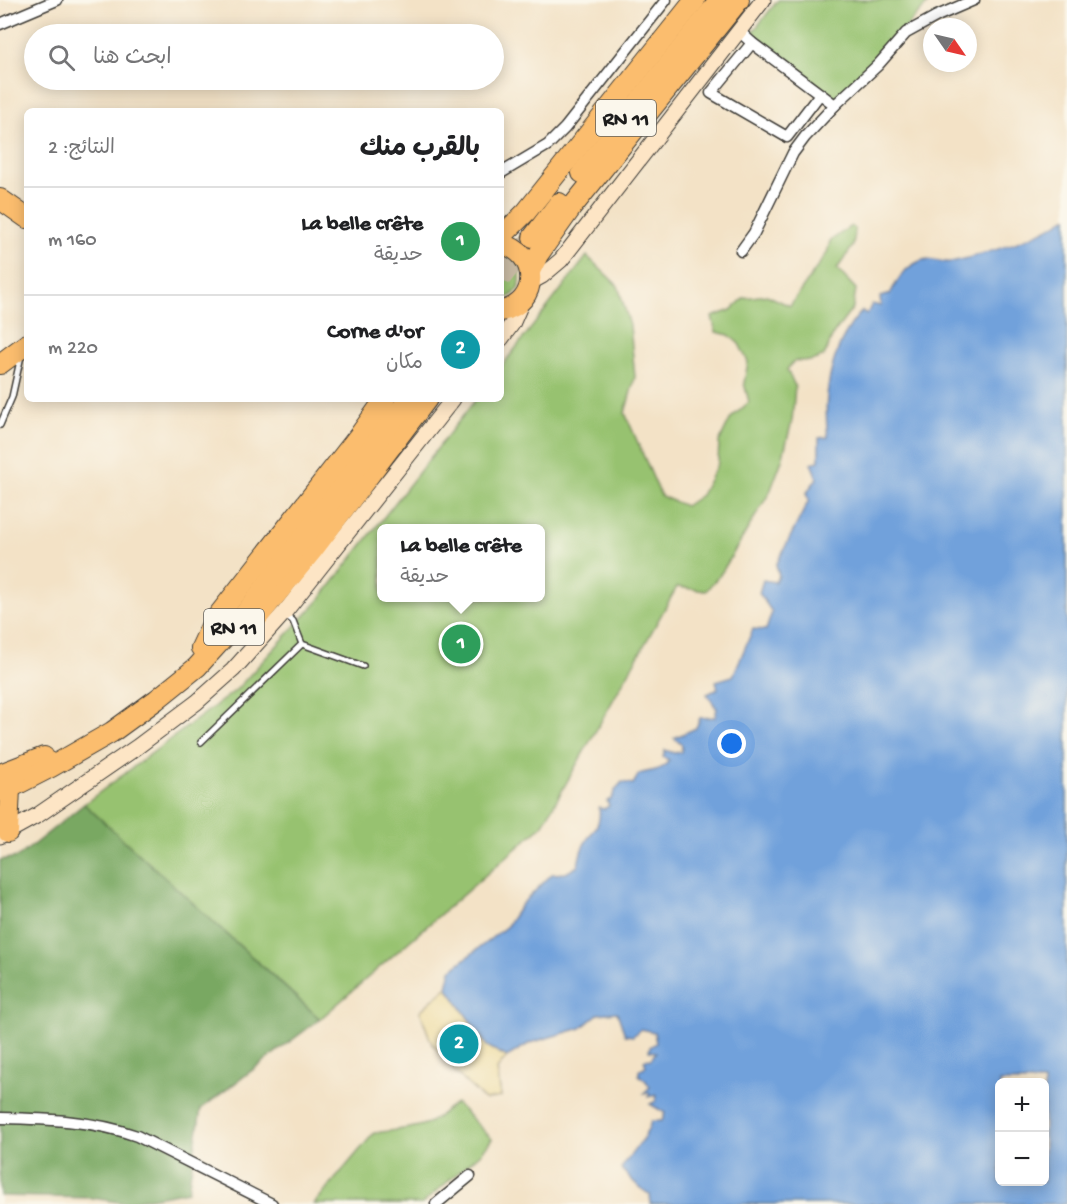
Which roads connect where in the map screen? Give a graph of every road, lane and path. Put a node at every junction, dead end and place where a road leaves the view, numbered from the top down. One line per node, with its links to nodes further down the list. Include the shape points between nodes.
1 (57, 0): 9 (street)
2 (666, 0): 14 (street, via 565,128 548,145)
3 (695, 0): 17 (highway, via 526,212)
4 (708, 0): 5 (highway, RN 11, via 530,234)
5 (720, 0)
6 (740, 0): 20 (highway, via 572,207 538,255)
7 (763, 0): 10 (street)
8 (974, 0): 13 (street, via 906,33)
9 (0, 24)
10 (739, 31): 11 (street); 20 (street, via 561,260 542,276)
11 (752, 43): 12 (street); 12 (street, via 711,93 787,137)
12 (820, 94): 13 (street)
13 (835, 105): 19 (street, via 793,153 754,233)
14 (504, 171)
15 (0, 199): 16 (highway)
16 (24, 216)
17 (504, 234)
18 (504, 245): 20 (highway, via 521,253)
19 (741, 251)
20 (530, 276): 21 (highway)
21 (522, 301): 22 (highway); 23 (street)
22 (504, 311)
23 (504, 335)
24 (24, 347): 26 (highway)
25 (24, 350): 32 (lane)
26 (0, 364)
27 (383, 402): 35 (highway, via 213,622)
28 (397, 402): 35 (highway, RN 11)
29 (407, 402): 35 (highway, RN 11, via 239,621)
30 (425, 402): 35 (highway, via 257,619 232,643)
31 (451, 402): 33 (street)
32 (0, 425)
33 (284, 613): 34 (lane, via 293,621); 39 (street, via 233,670 197,702 73,792)
34 (302, 644): 36 (lane); 37 (lane)
35 (201, 655): 38 (highway, RN 11); 38 (highway, RN 11, via 171,689 112,732)
36 (363, 666)
37 (201, 742)
38 (3, 784): 39 (highway)
39 (3, 833)
40 (0, 1118): 42 (street, via 72,1120 118,1129)
41 (470, 1176): 43 (street)
42 (272, 1204)
43 (436, 1204)

